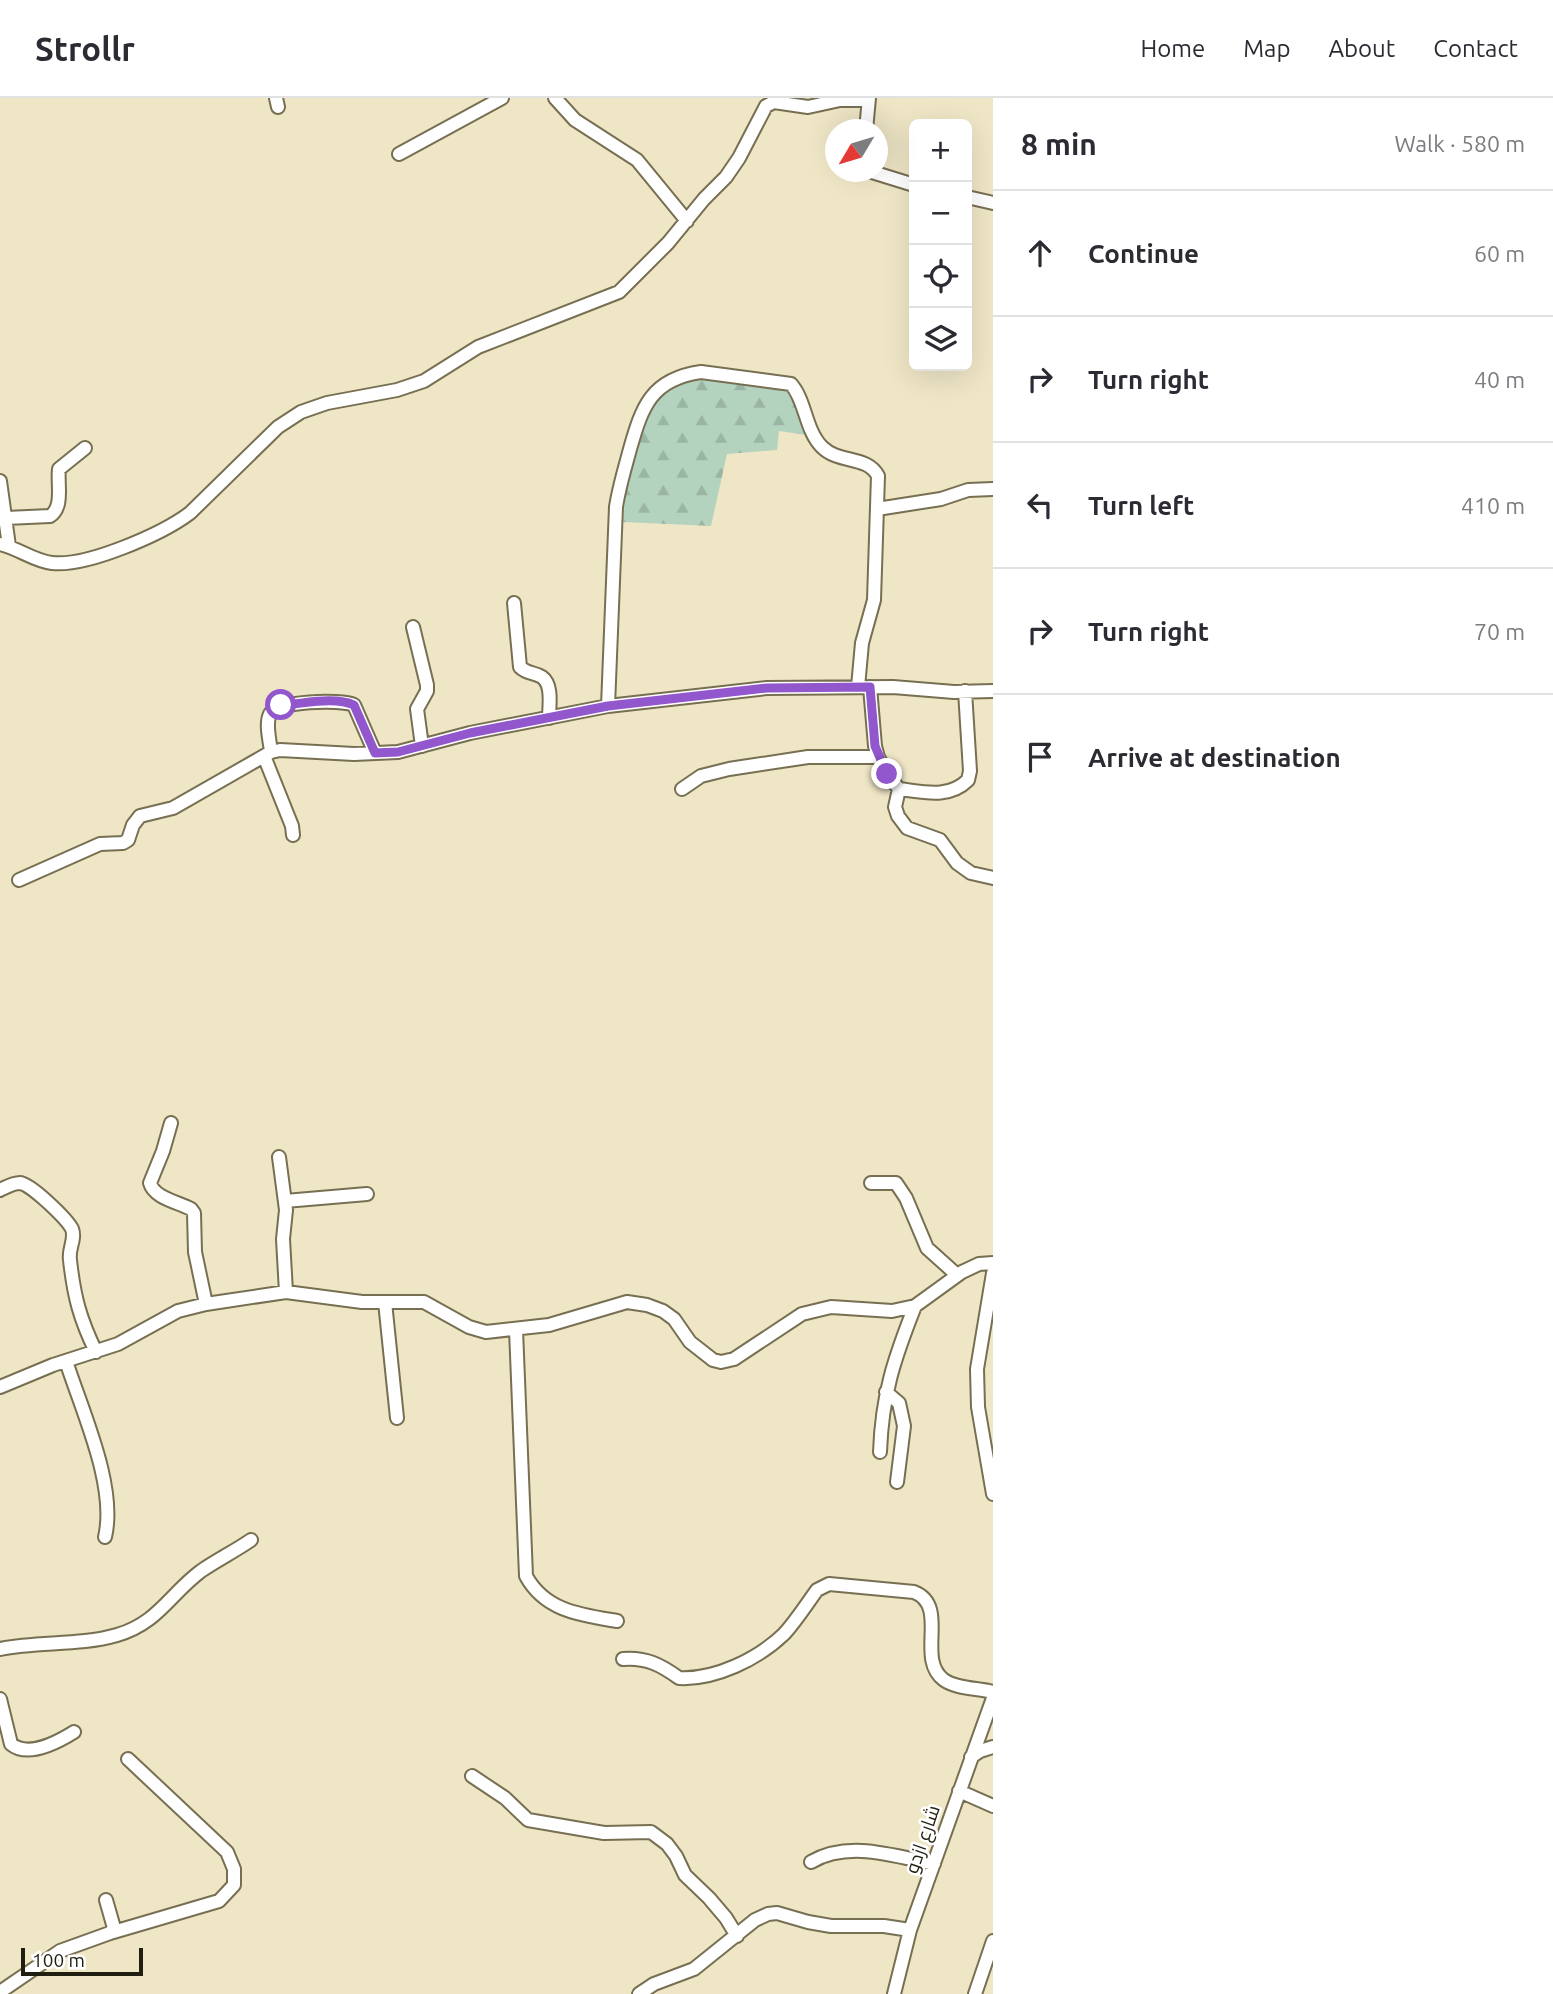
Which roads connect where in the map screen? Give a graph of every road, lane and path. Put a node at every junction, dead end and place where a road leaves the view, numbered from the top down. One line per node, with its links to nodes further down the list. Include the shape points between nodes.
1 (502, 98): 5 (street)
2 (555, 98): 10 (street, via 575,120 637,160)
3 (868, 99): 4 (street); 10 (street, via 808,107 774,102 766,106 733,167)
4 (867, 119)
5 (399, 154)
6 (888, 177): 7 (street)
7 (909, 184)
8 (972, 198): 9 (street)
9 (993, 203)
10 (687, 221): 16 (street, via 637,276 604,300 478,347 424,381 301,412 278,427 177,523 105,554 70,561 52,563)
11 (85, 449): 15 (street, via 59,469 58,505 53,514)
12 (0, 481): 15 (street)
13 (993, 489): 14 (street)
14 (877, 509): 19 (street, via 874,600 862,643); 22 (street, via 874,468 834,456 821,447 791,384 701,372 663,386 641,412 618,489)
15 (6, 518): 16 (street)
16 (5, 545)
17 (514, 603): 23 (street, via 520,667 548,685)
18 (413, 627): 24 (street, via 427,685 417,709)
19 (864, 687): 20 (street); 22 (street, via 767,688); 27 (street)
20 (965, 691): 21 (street); 29 (street, via 968,779 951,792)
21 (993, 691)
22 (608, 706): 23 (street)
23 (549, 718): 24 (street)
24 (422, 746): 25 (street)
25 (375, 753): 26 (street, via 300,750); 26 (street, via 354,705 340,702 281,705 272,710)
26 (268, 754): 30 (street); 32 (street, via 173,808 140,817 128,840 100,844)
27 (878, 757): 28 (street, via 808,757 729,769 701,776); 29 (street)
28 (682, 789)
29 (899, 789): 31 (street, via 895,807 907,828 940,840 971,873)
30 (293, 835)
31 (993, 878)
32 (19, 880)
33 (171, 1123): 44 (street, via 150,1183 156,1193 194,1213 195,1252)
34 (279, 1157): 38 (street)
35 (871, 1182): 41 (street, via 896,1183 927,1248)
36 (0, 1190): 47 (street, via 28,1185 71,1226 72,1282 80,1318)
37 (367, 1194): 38 (street)
38 (285, 1201): 42 (street)
39 (993, 1263): 41 (street)
40 (993, 1273): 54 (street, via 977,1369 978,1407)
41 (957, 1275): 45 (street)
42 (286, 1292): 43 (street); 44 (street)
43 (386, 1302): 46 (street, via 424,1302 486,1332); 51 (street)
44 (206, 1304): 47 (street, via 178,1311)
45 (915, 1306): 46 (street, via 892,1311 831,1307 802,1314 734,1359 721,1362 699,1351 674,1319 647,1305 627,1302); 50 (street)
46 (516, 1330): 57 (street, via 526,1576 538,1594 557,1607)
47 (96, 1352): 48 (street)
48 (66, 1362): 49 (street); 55 (street, via 102,1472 109,1521)
49 (0, 1387)
50 (886, 1392): 52 (street); 53 (street, via 899,1403 904,1426)
51 (397, 1418)
52 (880, 1452)
53 (897, 1482)
54 (993, 1494)
55 (105, 1537)
56 (251, 1540): 58 (street, via 200,1572 148,1622 90,1641)
57 (617, 1621)
58 (0, 1649)
59 (623, 1659): 60 (street, via 659,1664 679,1678 712,1675 774,1643 823,1586 851,1586 922,1595 930,1612 936,1672 946,1681)
60 (993, 1692)
61 (993, 1698): 64 (street, شارع ازدو)
62 (0, 1699): 63 (street, via 11,1744 17,1749 38,1747)
63 (74, 1732)
64 (984, 1751): 67 (street, شارع ازدو)
65 (128, 1759): 73 (street, via 227,1852 234,1869 233,1885 219,1901)
66 (472, 1776): 74 (street, via 528,1820 604,1833 651,1832 667,1844 685,1875)
67 (959, 1791): 68 (street); 70 (street, شارع ازدو)
68 (993, 1806)
69 (811, 1862): 70 (street, via 834,1852 861,1850)
70 (934, 1864): 72 (street, شارع ازدو)
71 (106, 1900): 73 (street, via 114,1928)
72 (910, 1930): 74 (street, via 831,1926 778,1913 755,1920); 78 (street, شارع ازدو)
73 (110, 1933): 76 (street, via 60,1951)
74 (737, 1936): 77 (street, via 694,1969 654,1984)
75 (993, 1941): 79 (street)
76 (0, 1992)
77 (644, 1993)
78 (894, 1994)
79 (975, 1994)

